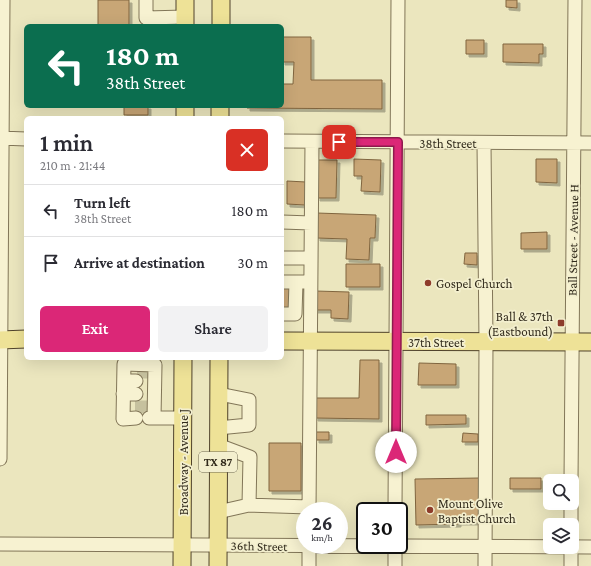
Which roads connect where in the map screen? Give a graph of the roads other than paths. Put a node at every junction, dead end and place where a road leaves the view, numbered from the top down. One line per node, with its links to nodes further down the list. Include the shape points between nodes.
1 (3, 0): 9 (street)
2 (146, 0): 7 (street, via 146,18)
3 (185, 0): 7 (main road)
4 (221, 0): 8 (main road)
5 (398, 0): 13 (street)
6 (575, 0): 15 (street, Ball Street - Avenue H)
7 (185, 22)
8 (221, 24)
9 (1, 138): 10 (street); 27 (street)
10 (24, 139)
11 (284, 141): 12 (street, 38th Street)
12 (312, 142): 13 (street, 38th Street); 18 (street)
13 (398, 142): 14 (street, 38th Street); 30 (street)
14 (484, 143): 15 (street, 38th Street); 31 (street)
15 (574, 143): 16 (street, 38th Street); 32 (street, Ball Street - Avenue H)
16 (591, 143)
17 (284, 222): 18 (street)
18 (311, 223): 20 (street)
19 (284, 258): 20 (street)
20 (311, 258): 23 (street)
21 (284, 282): 22 (street)
22 (296, 282): 23 (street); 24 (street)
23 (310, 282): 25 (street)
24 (289, 314): 25 (street)
25 (310, 315): 29 (street)
26 (24, 339): 27 (main road)
27 (0, 340): 41 (street)
28 (284, 341): 29 (main road, 37th Street)
29 (310, 342): 30 (main road, 37th Street); 43 (street)
30 (397, 342): 31 (main road, 37th Street); 44 (street)
31 (486, 342): 32 (main road, 37th Street); 53 (street)
32 (572, 342): 33 (main road, 37th Street); 42 (street, Ball Street - Avenue H)
33 (591, 342)
34 (183, 360): 38 (main road, Broadway - Avenue J / TX 87)
35 (219, 360): 36 (main road, TX 87)
36 (219, 394): 39 (main road, TX 87); 39 (street, via 249,400 249,424)
37 (143, 412): 37 (street, via 141,382); 38 (street)
38 (183, 418): 50 (main road, Broadway - Avenue J / TX 87)
39 (218, 428): 40 (main road, TX 87)
40 (218, 445): 45 (street, via 250,457); 47 (main road, TX 87)
41 (0, 459)
42 (571, 474)
43 (310, 502)
44 (395, 502)
45 (249, 505): 46 (street); 47 (street)
46 (296, 508)
47 (218, 512): 49 (main road, TX 87)
48 (0, 544): 50 (street, 36th Street)
49 (218, 545): 50 (street, 36th Street); 51 (street, 36th Street); 61 (main road, TX 87)
50 (182, 546): 60 (main road, Broadway - Avenue J / TX 87)
51 (296, 546)
52 (408, 546): 53 (street, 36th Street)
53 (485, 547): 54 (street, 36th Street); 64 (street)
54 (543, 547)
55 (579, 547): 56 (street, 36th Street)
56 (591, 547)
57 (309, 554): 62 (street)
58 (395, 554): 63 (street)
59 (571, 554): 65 (street)
60 (182, 566)
61 (218, 566)
62 (309, 566)
63 (395, 566)
64 (485, 566)
65 (571, 566)

